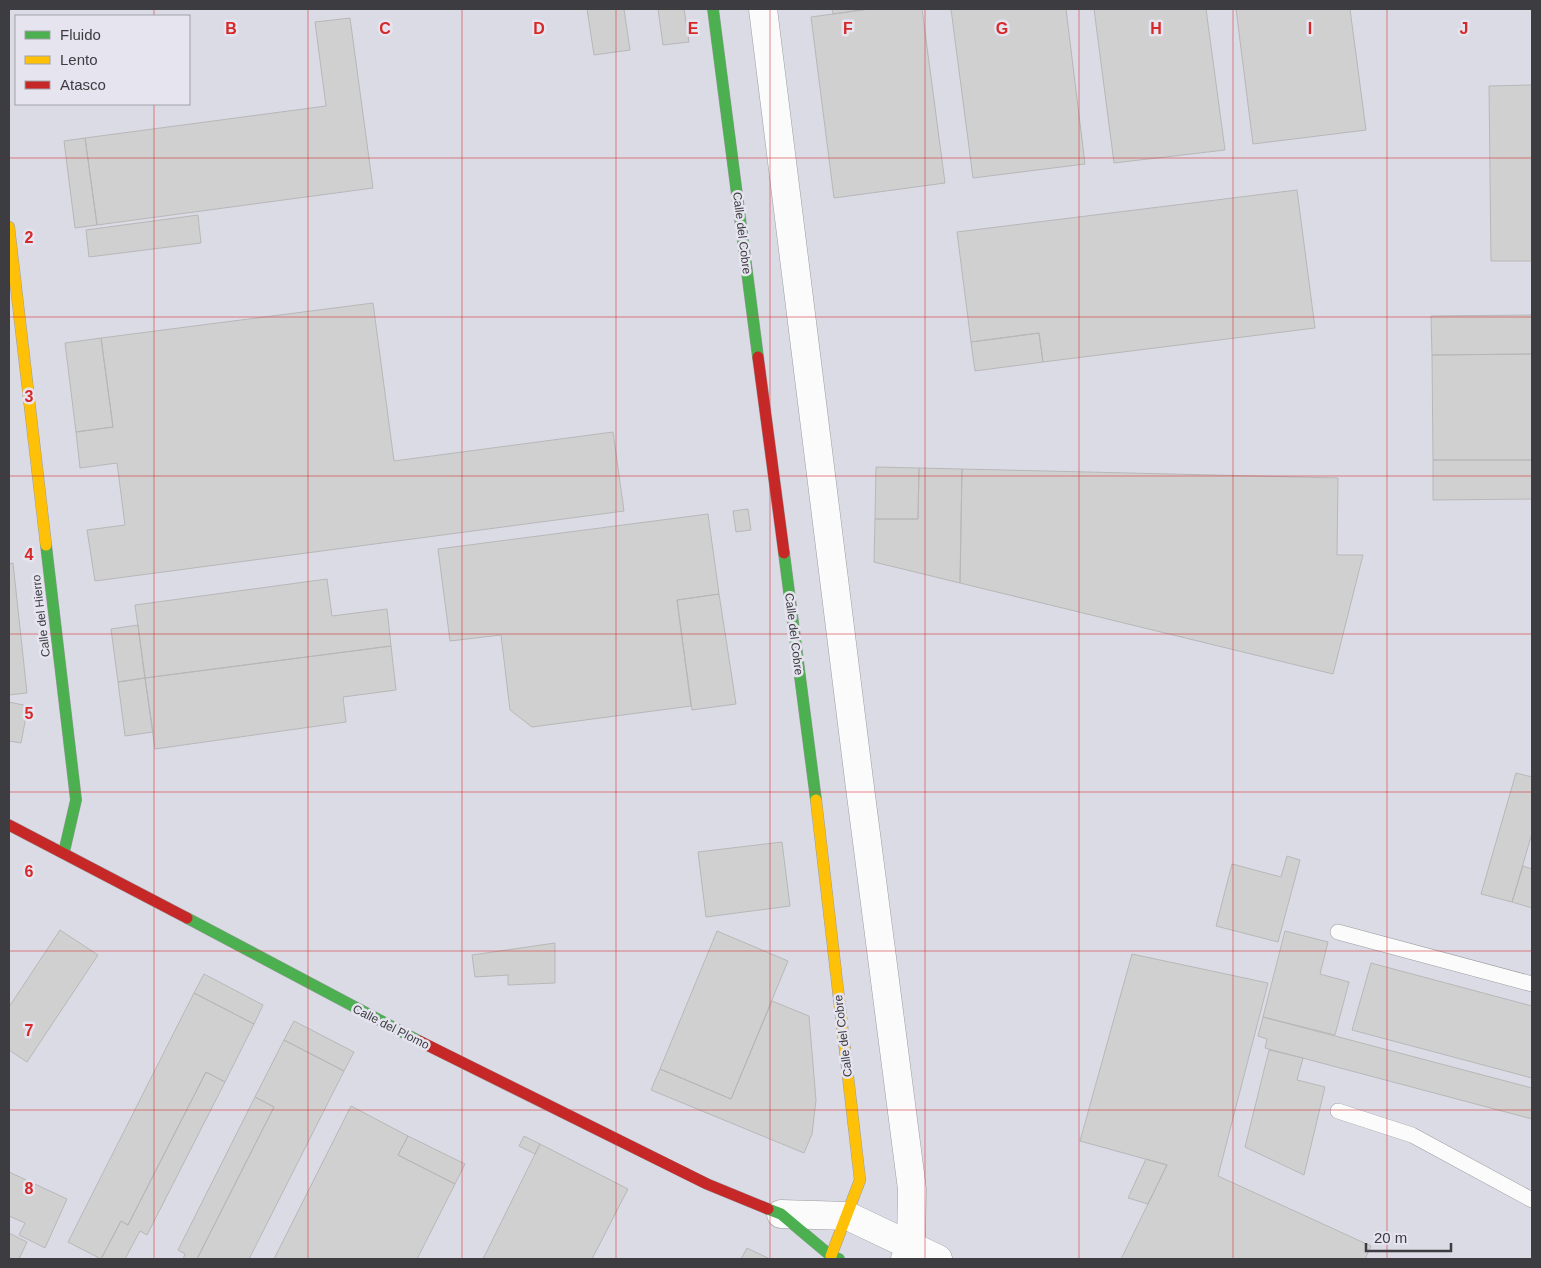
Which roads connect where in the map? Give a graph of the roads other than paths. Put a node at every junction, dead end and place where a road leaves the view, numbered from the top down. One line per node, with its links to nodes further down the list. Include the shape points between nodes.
1 (714, 9): 11 (street, Calle del Cobre, via 815,795 860,1180)
2 (763, 9): 12 (street, via 912,1189)
3 (9, 227): 5 (street, Calle del Hierro, via 76,800)
4 (9, 825): 5 (street, Calle del Plomo)
5 (64, 852): 10 (street, Calle del Plomo, via 371,1017 706,1184)
6 (1338, 932): 7 (lane)
7 (1532, 984)
8 (1338, 1111): 9 (lane, via 1412,1136)
9 (1532, 1200)
10 (781, 1214): 11 (street, Calle del Plomo); 13 (street, Calle del Plomo)
11 (848, 1216): 12 (street, Calle del Plomo); 13 (street, Calle del Cobre)
12 (908, 1252): 14 (street, Calle del Plomo)
13 (835, 1257)
14 (938, 1259)

